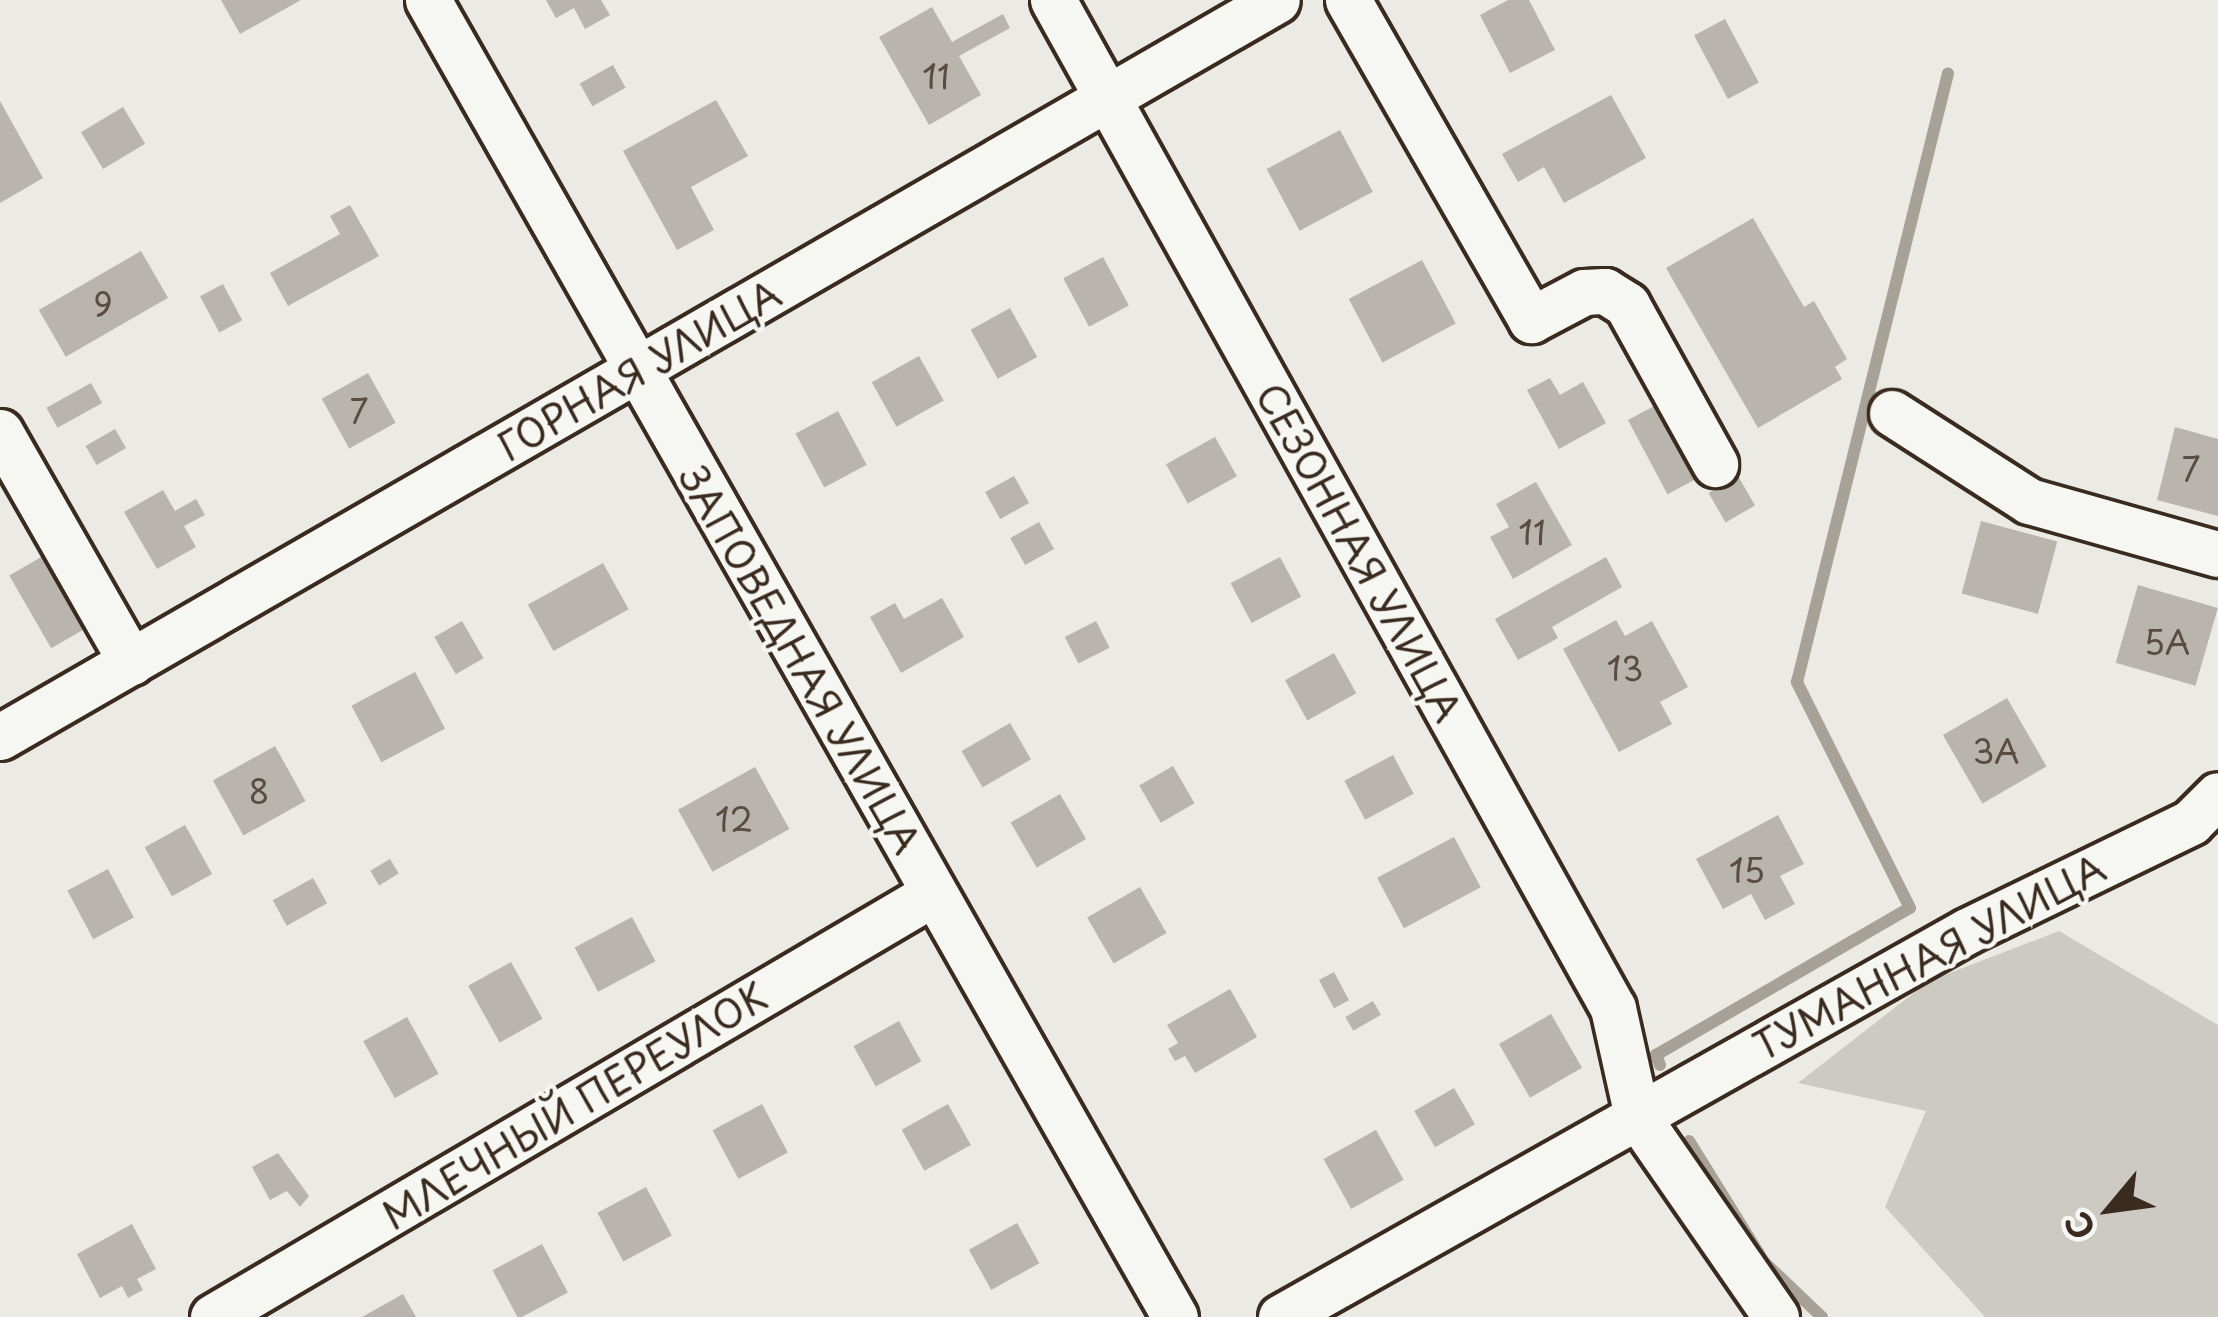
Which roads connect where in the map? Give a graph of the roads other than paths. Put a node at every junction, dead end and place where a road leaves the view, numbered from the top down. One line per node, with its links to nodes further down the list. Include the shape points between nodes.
1 (428, 0): 6 (street, ЗАПОВЕДНАЯ УЛИЦА)
2 (1053, 0): 5 (street, СЕЗОННАЯ УЛИЦА)
3 (1277, 0): 5 (street, ГОРНАЯ УЛИЦА)
4 (1348, 0): 9 (street, via 1531,320 1584,292 1605,291 1627,305)
5 (1109, 98): 6 (street, ГОРНАЯ УЛИЦА); 15 (street, СЕЗОННАЯ УЛИЦА, via 1613,1008)
6 (638, 369): 11 (street, ГОРНАЯ УЛИЦА); 14 (street, ЗАПОВЕДНАЯ УЛИЦА)
7 (1892, 413): 10 (street, via 2029,501)
8 (0, 432): 11 (street)
9 (1715, 464)
10 (2218, 554)
11 (131, 662): 12 (street, ГОРНАЯ УЛИЦА)
12 (0, 737)
13 (2218, 796): 15 (street, ТУМАННАЯ УЛИЦА, via 2191,822 1967,931)
14 (934, 893): 16 (street, МЛЕЧНЫЙ ПЕРЕУЛОК); 17 (street, ЗАПОВЕДНАЯ УЛИЦА)
15 (1637, 1115): 18 (street, ТУМАННАЯ УЛИЦА); 19 (street)
16 (213, 1317)
17 (1175, 1317)
18 (1282, 1317)
19 (1776, 1317)

